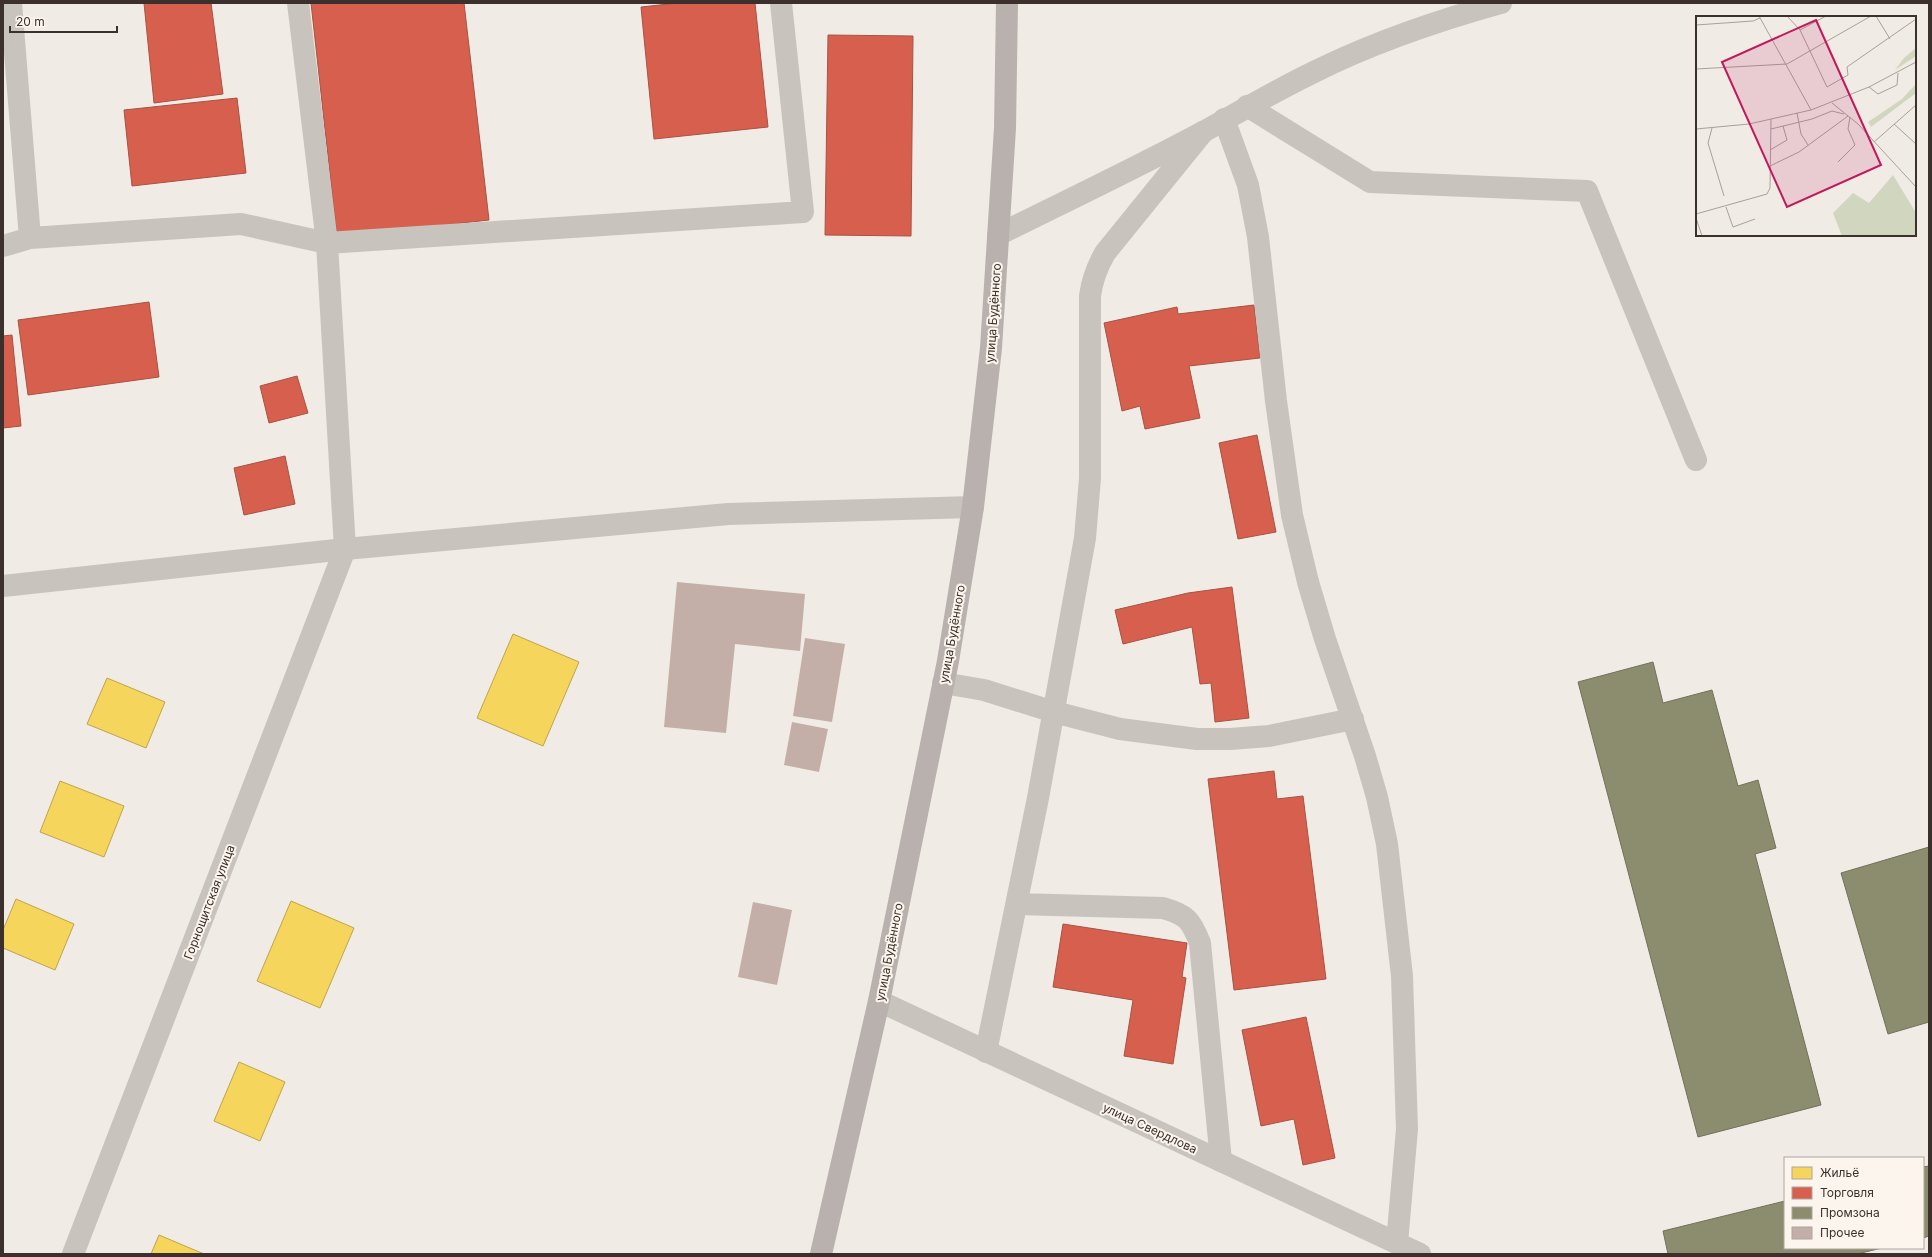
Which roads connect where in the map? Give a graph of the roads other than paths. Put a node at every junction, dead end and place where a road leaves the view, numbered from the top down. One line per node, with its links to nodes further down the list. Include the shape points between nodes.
1 (11, 3): 10 (street)
2 (298, 3): 11 (street)
3 (781, 3): 11 (street, via 804,212)
4 (1007, 3): 9 (main road, улица Будённого, via 1005,128)
5 (1501, 3): 6 (street, via 1446,19 1363,50)
6 (1247, 106): 7 (street); 13 (street, via 1370,182 1587,191)
7 (1224, 119): 8 (street); 19 (street, via 1248,186 1257,229 1276,401 1292,515 1325,639)
8 (1203, 132): 9 (street); 18 (street, via 1105,252 1093,278 1090,296 1089,504)
9 (998, 235): 14 (main road, улица Будённого, via 991,348)
10 (30, 238): 11 (street, via 241,224); 12 (street)
11 (327, 243): 15 (street)
12 (3, 246)
13 (1696, 460)
14 (973, 507): 15 (street, via 728,514); 17 (main road, улица Будённого)
15 (345, 549): 16 (street); 25 (street, Горнощитская улица)
16 (3, 586)
17 (943, 683): 18 (street, via 984,690); 21 (main road, улица Будённого)
18 (1054, 712): 19 (street, via 1120,729 1197,739 1269,736); 20 (street)
19 (1353, 719): 24 (street, via 1377,797 1387,844 1402,976 1407,1129)
20 (1017, 904): 22 (street); 23 (street, via 1163,908 1178,912 1193,924 1200,943)
21 (880, 1002): 22 (street, улица Свердлова); 26 (main road, улица Будённого)
22 (986, 1052): 23 (street, улица Свердлова)
23 (1221, 1161): 24 (street, улица Свердлова)
24 (1397, 1243): 27 (street, улица Свердлова)
25 (73, 1254)
26 (821, 1254)
27 (1420, 1254)

